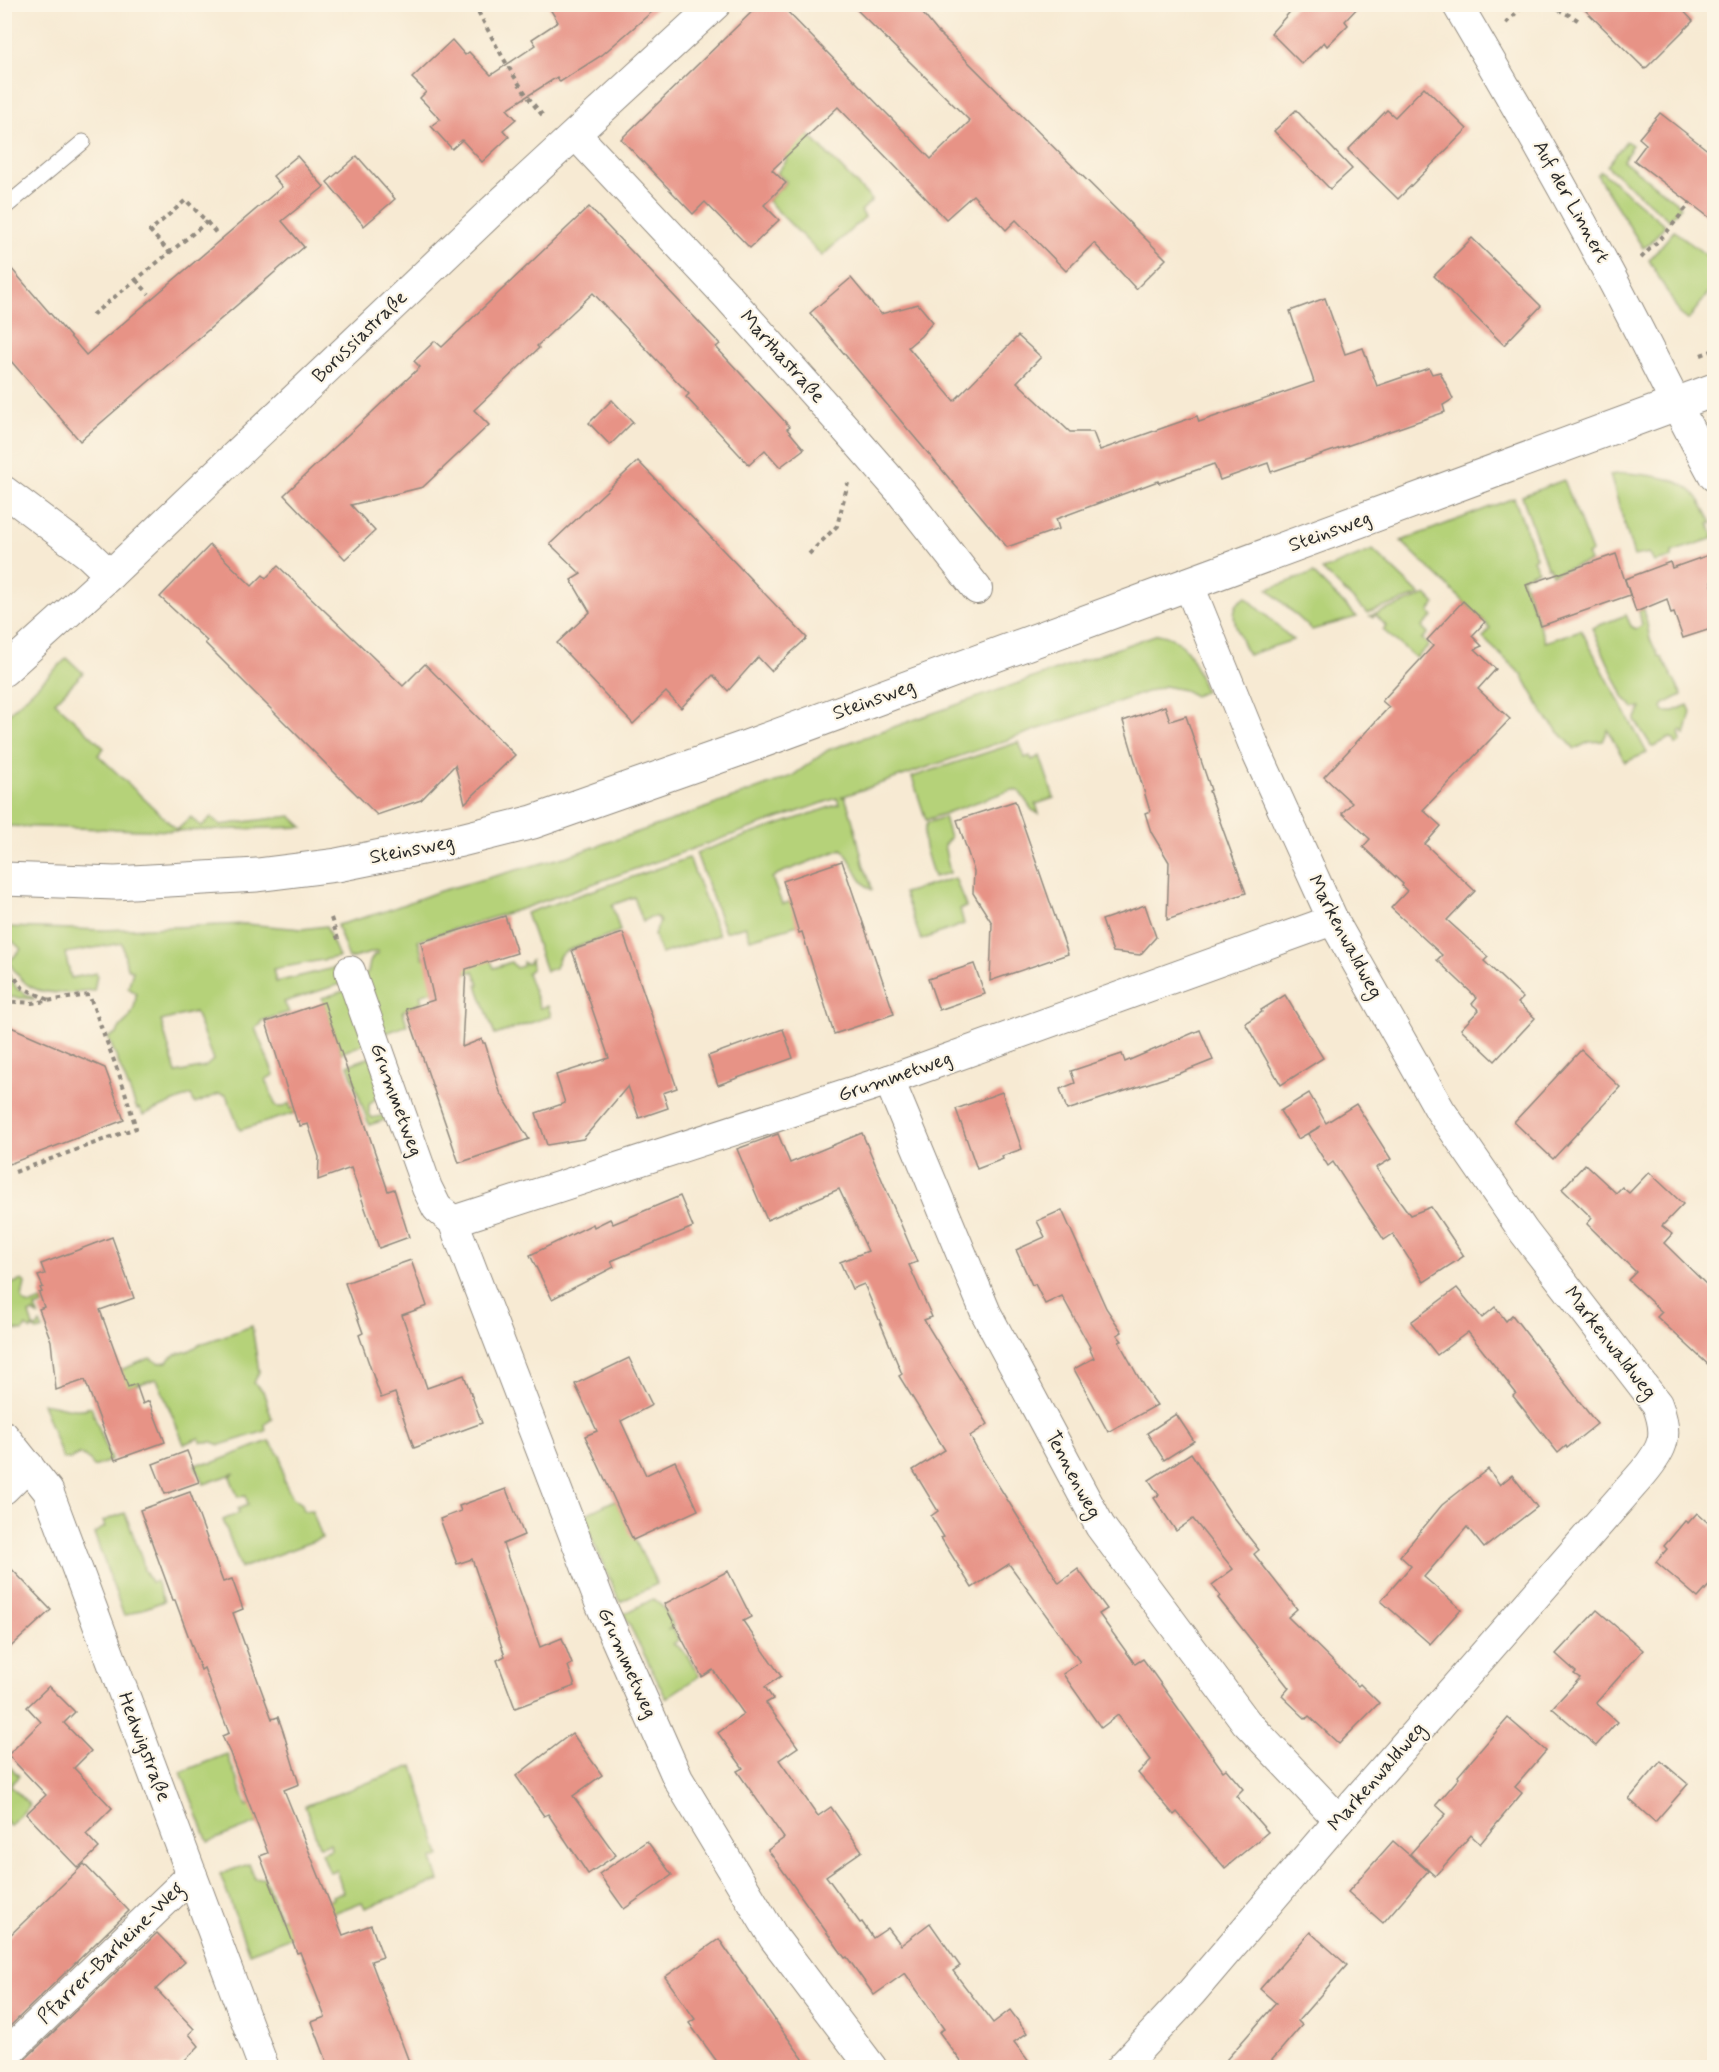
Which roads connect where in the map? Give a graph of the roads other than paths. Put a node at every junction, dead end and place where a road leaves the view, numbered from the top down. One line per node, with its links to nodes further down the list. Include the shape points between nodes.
1 (716, 4): 3 (street, Borussiastraße)
2 (1457, 4): 7 (street, Auf der Linnert, via 1565,192)
3 (571, 139): 10 (street, Borussiastraße); 12 (street, Marthastraße, via 729,298 900,491)
4 (83, 142): 5 (lane)
5 (4, 208)
6 (1714, 390): 7 (main road, Steinsweg)
7 (1676, 404): 8 (street, Auf der Linnert); 11 (main road, Steinsweg)
8 (1714, 476)
9 (4, 491): 10 (street)
10 (110, 575): 13 (street, Borussiastraße)
11 (1188, 583): 14 (main road, Steinsweg, via 749,746 533,822 461,840 337,865 257,875 115,883); 15 (street, Markenwaldweg, via 1257,753)
12 (977, 589)
13 (4, 671)
14 (4, 879)
15 (1333, 920): 17 (street, Grummetweg); 22 (street, Markenwaldweg, via 1440,1110 1524,1232 1657,1404 1664,1438 1659,1454 1643,1473)
16 (350, 971): 18 (street, Grummetweg, via 427,1188 437,1208)
17 (889, 1080): 18 (street, Grummetweg); 22 (street, Tennenweg, via 986,1313 1100,1526 1246,1722)
18 (453, 1221): 26 (street, Grummetweg, via 601,1605 678,1779 774,1938)
19 (4, 1436): 20 (street, Hedwigstraße)
20 (28, 1465): 21 (street); 23 (street, Hedwigstraße, via 48,1491)
21 (4, 1489)
22 (1339, 1820): 27 (street, Markenwaldweg, via 1191,1994)
23 (192, 1875): 24 (street, Pfarrer-Barheine-Weg); 25 (street, Hedwigstraße)
24 (4, 2056)
25 (264, 2067)
26 (872, 2067)
27 (1121, 2067)

